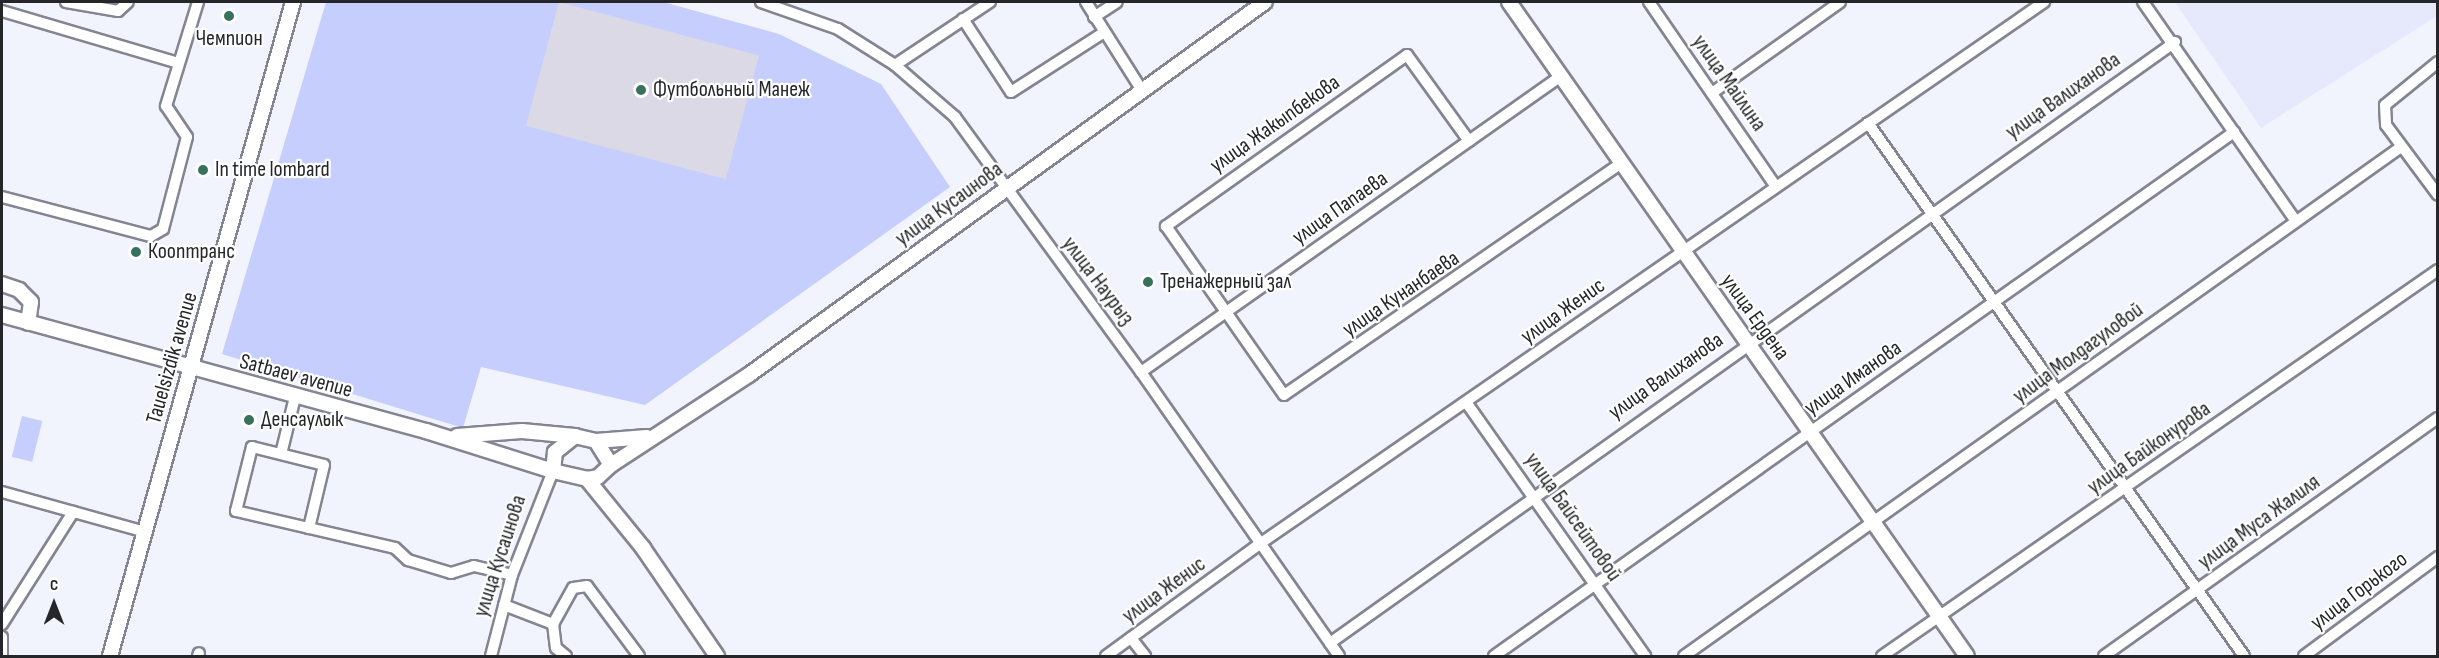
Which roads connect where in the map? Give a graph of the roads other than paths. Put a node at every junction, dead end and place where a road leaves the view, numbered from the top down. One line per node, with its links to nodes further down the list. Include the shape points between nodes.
1 (66, 2): 2 (street, via 118,11)
2 (128, 2)
3 (198, 2): 21 (street)
4 (293, 2): 45 (street, Tauelsizdik avenue)
5 (761, 2): 22 (street, улица Наурыз, via 838,29)
6 (990, 2): 17 (street)
7 (1086, 2): 16 (street)
8 (1117, 2): 16 (street)
9 (1265, 2): 24 (street, улица Кусаинова)
10 (1509, 2): 23 (street, улица Ердена)
11 (1649, 2): 25 (street, улица Майлина)
12 (1840, 2): 25 (street)
13 (2044, 2): 26 (street, улица Женис)
14 (2143, 2): 19 (street)
15 (2, 11): 21 (street)
16 (1094, 17): 18 (street)
17 (963, 19): 18 (street, via 1011,92); 22 (street)
18 (1102, 33): 24 (street)
19 (2175, 42): 27 (street); 35 (street, улица Валиханова)
20 (2438, 62): 29 (street, via 2385,105 2386,125)
21 (179, 63): 34 (street, via 166,106 187,137 163,229 151,236)
22 (894, 65): 32 (street, улица Наурыз, via 955,117)
23 (1561, 76): 28 (street, улица Папаева); 30 (street, улица Ердена)
24 (1143, 92): 32 (street, улица Кусаинова)
25 (1712, 93): 31 (street, улица Майлина)
26 (1868, 123): 31 (street, улица Женис); 35 (street)
27 (2234, 132): 36 (street); 40 (street, улица Иманова)
28 (1469, 141): 41 (street, улица Папаева); 41 (street, улица Жакыпбекова, via 1404,56 1168,223)
29 (2401, 147): 33 (street); 36 (street, улица Молдагуловой)
30 (1620, 164): 37 (street, улица Ердена); 41 (street, улица Кунанбаева, via 1284,395)
31 (1776, 187): 37 (street, улица Женис)
32 (1005, 188): 46 (street, улица Наурыз); 52 (street, улица Кусаинова, via 750,374)
33 (2438, 195)
34 (2, 197)
35 (1932, 213): 40 (street); 44 (street, улица Валиханова)
36 (2296, 221): 47 (street, улица Молдагуловой)
37 (1682, 252): 44 (street, улица Ердена); 49 (street, улица Женис)
38 (2438, 270): 60 (street, улица Байконурова)
39 (2, 284): 43 (street, via 18,290 31,302)
40 (1995, 301): 47 (street); 51 (street, улица Иманова)
41 (1226, 312): 46 (street, улица Папаева)
42 (2, 315): 43 (street, Satbaev avenue)
43 (28, 323): 45 (street, Satbaev avenue)
44 (1748, 342): 51 (street, улица Ердена); 62 (street, улица Валиханова)
45 (190, 369): 48 (street, Satbaev avenue); 67 (street, Tauelsizdik avenue)
46 (1141, 372): 68 (street, улица Наурыз)
47 (2059, 391): 60 (street); 65 (street, улица Молдагуловой)
48 (294, 397): 54 (street, Satbaev avenue); 56 (street)
49 (1466, 402): 62 (street, улица Байсейтовой); 68 (street, улица Женис)
50 (2438, 418): 72 (street, улица Муса Жалиля)
51 (1812, 431): 65 (street, улица Ердена); 71 (street, улица Иманова)
52 (654, 435): 55 (street); 57 (street, улица Кусаинова)
53 (575, 436): 54 (street, via 522,430); 55 (street); 58 (street, via 555,452)
54 (445, 437): 58 (street, Satbaev avenue)
55 (596, 441): 57 (street)
56 (281, 454): 66 (street, via 324,465); 66 (street, via 252,447 236,511)
57 (609, 468): 59 (street, улица Кусаинова); 63 (street)
58 (553, 471): 59 (street, Satbaev avenue); 70 (street, улица Кусаинова)
59 (587, 479): 63 (street)
60 (2126, 487): 72 (street); 74 (street, улица Байконурова)
61 (2, 493): 64 (street)
62 (1533, 495): 71 (street, улица Байсейтовой); 79 (street, улица Валиханова)
63 (614, 509): 86 (street)
64 (73, 512): 67 (street); 75 (street)
65 (1875, 522): 74 (street, улица Ердена); 92 (street, улица Молдагуловой)
66 (309, 528): 70 (street, via 395,548 408,560 451,573 474,566)
67 (145, 532): 82 (street, Tauelsizdik avenue)
68 (1261, 543): 78 (street, улица Женис); 79 (street, улица Наурыз)
69 (2438, 557): 96 (street, улица Горького)
70 (512, 575): 73 (street, улица Кусаинова)
71 (1597, 585): 90 (street, улица Иманова); 91 (street, улица Байсейтовой)
72 (2198, 591): 94 (street, улица Муса Жалиля); 95 (street)
73 (504, 605): 76 (street); 83 (street, улица Кусаинова)
74 (1939, 616): 80 (street, улица Байконурова); 93 (street, улица Ердена)
75 (2, 624)
76 (553, 624): 84 (street, via 556,648); 85 (street, via 573,588 587,586)
77 (2, 637): 81 (street)
78 (1131, 638): 87 (street, улица Женис); 88 (street)
79 (1330, 643): 89 (street, улица Наурыз)
80 (1886, 655)
81 (2, 656)
82 (110, 657)
83 (490, 657)
84 (566, 657)
85 (639, 657)
86 (717, 657)
87 (1106, 657)
88 (1144, 657)
89 (1339, 657)
90 (1494, 657)
91 (1645, 657)
92 (1684, 657)
93 (1967, 657)
94 (2104, 657)
95 (2244, 657)
96 (2304, 657)

